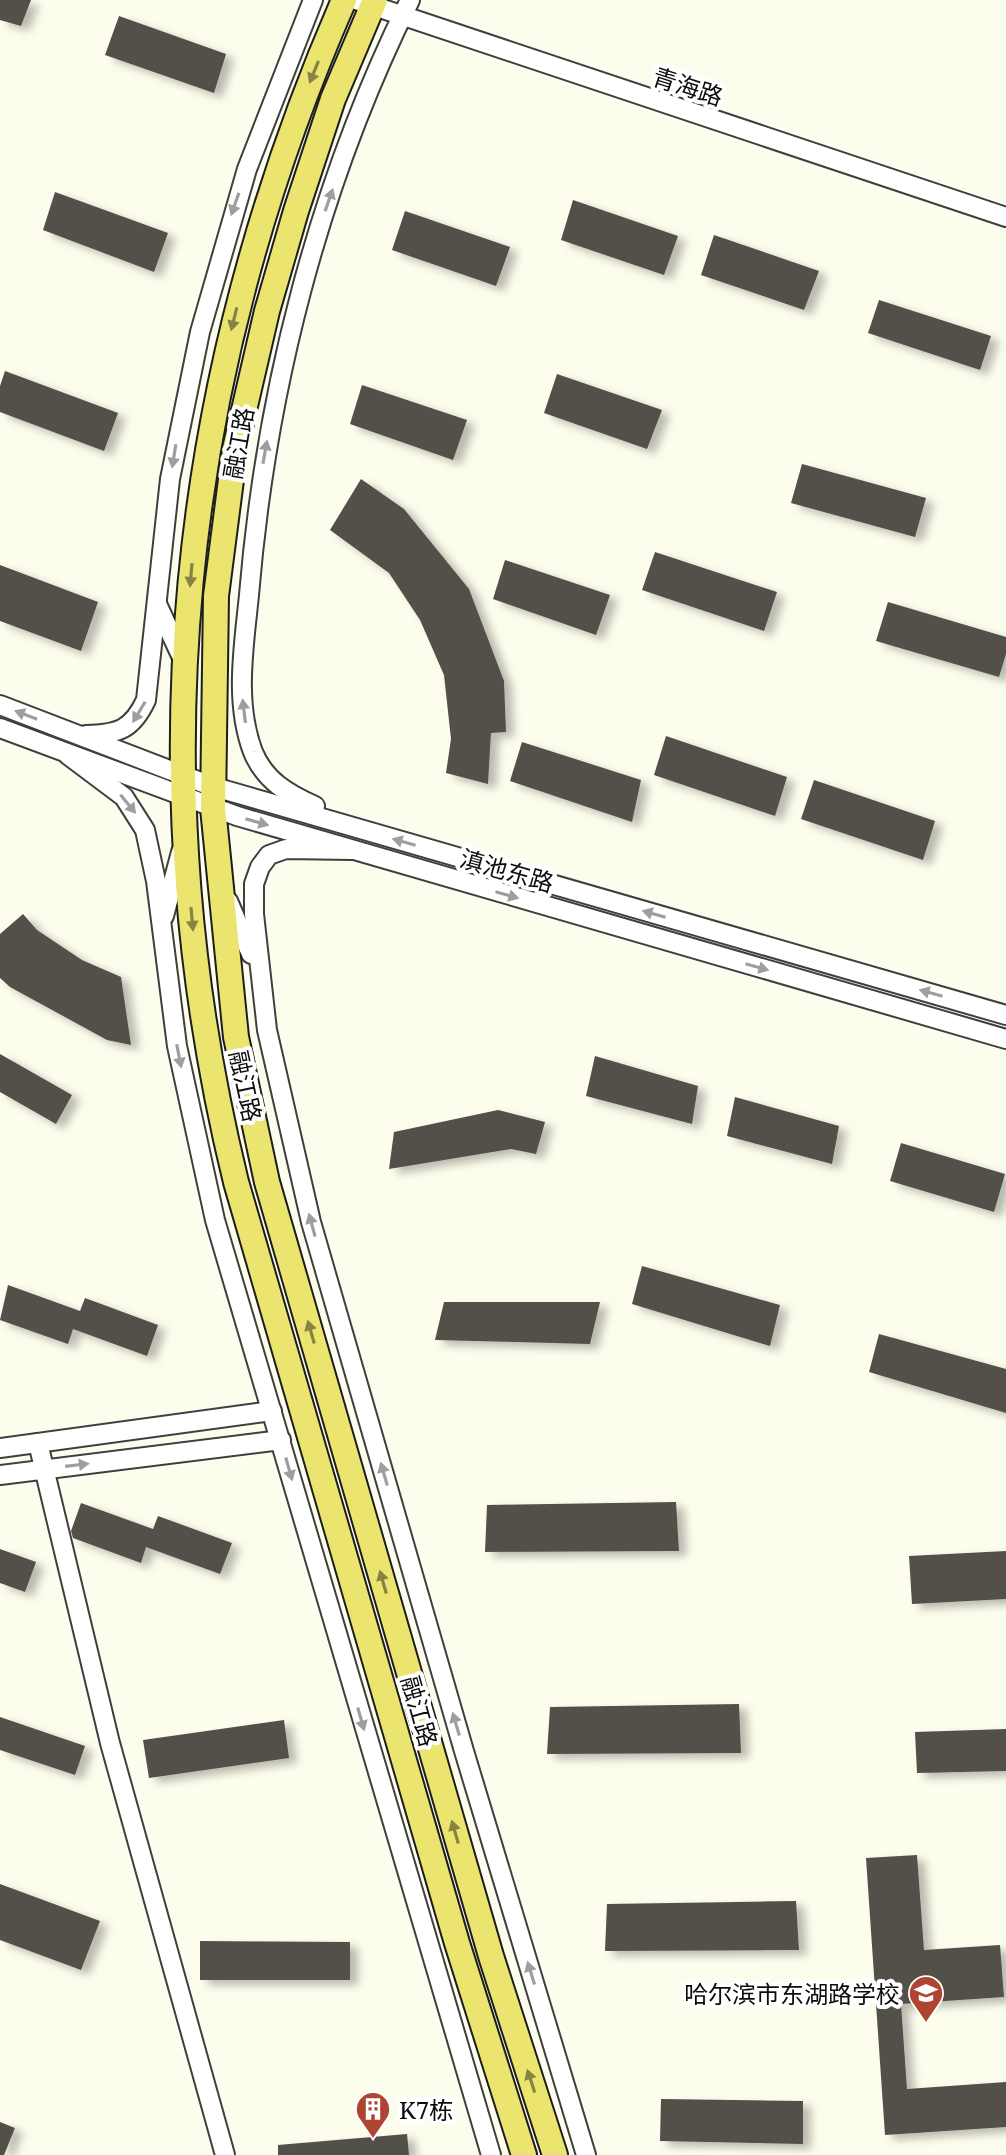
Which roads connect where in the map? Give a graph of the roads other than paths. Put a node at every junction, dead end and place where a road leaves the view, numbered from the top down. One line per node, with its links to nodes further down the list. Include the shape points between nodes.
1 (313, 0): 6 (street, one-way to 6, via 243,182 200,332 180,422)
2 (344, 0): 7 (main road, 融江路, one-way to 7, via 275,174 222,365 196,517)
3 (367, 2): 4 (street, 青海路); 13 (main road, 融江路, via 296,211 238,433 216,596)
4 (406, 8): 5 (street, 青海路); 14 (street, one-way to 4, via 272,781 249,739 241,676 256,514 284,362 328,204)
5 (1006, 217)
6 (156, 601): 7 (street); 10 (street, one-way to 10, via 150,676 139,716 115,734)
7 (185, 664): 12 (main road, 融江路)
8 (0, 705): 10 (street, 滇池东路, one-way to 8)
9 (0, 728): 11 (street, 滇池东路)
10 (78, 735): 12 (street, 滇池东路)
11 (68, 755): 12 (street, 滇池东路); 18 (street, one-way to 18, via 124,797 145,830)
12 (185, 788): 13 (street, 滇池东路); 15 (main road, 融江路)
13 (212, 797): 14 (street, 滇池东路); 16 (street, 滇池东路, one-way to 16); 17 (main road, 融江路)
14 (372, 833): 20 (street, 滇池东路, one-way to 14)
15 (186, 834): 18 (street); 33 (main road, 融江路, one-way to 33, via 204,1028 236,1182 457,1943)
16 (352, 850): 19 (street, via 286,849 269,855 254,884); 21 (street, 滇池东路, one-way to 21)
17 (221, 886): 19 (street); 34 (main road, 融江路, one-way to 17, via 491,1956 267,1182 236,1037)
18 (161, 927): 22 (street, one-way to 22, via 195,1133)
19 (258, 968): 29 (street, one-way to 19, via 311,1222)
20 (1006, 1015)
21 (1006, 1039)
22 (272, 1411): 23 (street); 24 (street)
23 (281, 1440): 26 (street, one-way to 23); 28 (street, one-way to 28)
24 (38, 1443): 25 (street); 26 (street)
25 (0, 1448)
26 (44, 1469): 27 (street); 30 (street, via 110,1743)
27 (0, 1475)
28 (483, 2131): 31 (street); 32 (street)
29 (586, 2154)
30 (225, 2155)
31 (483, 2155)
32 (491, 2155)
33 (524, 2155)
34 (555, 2155)

